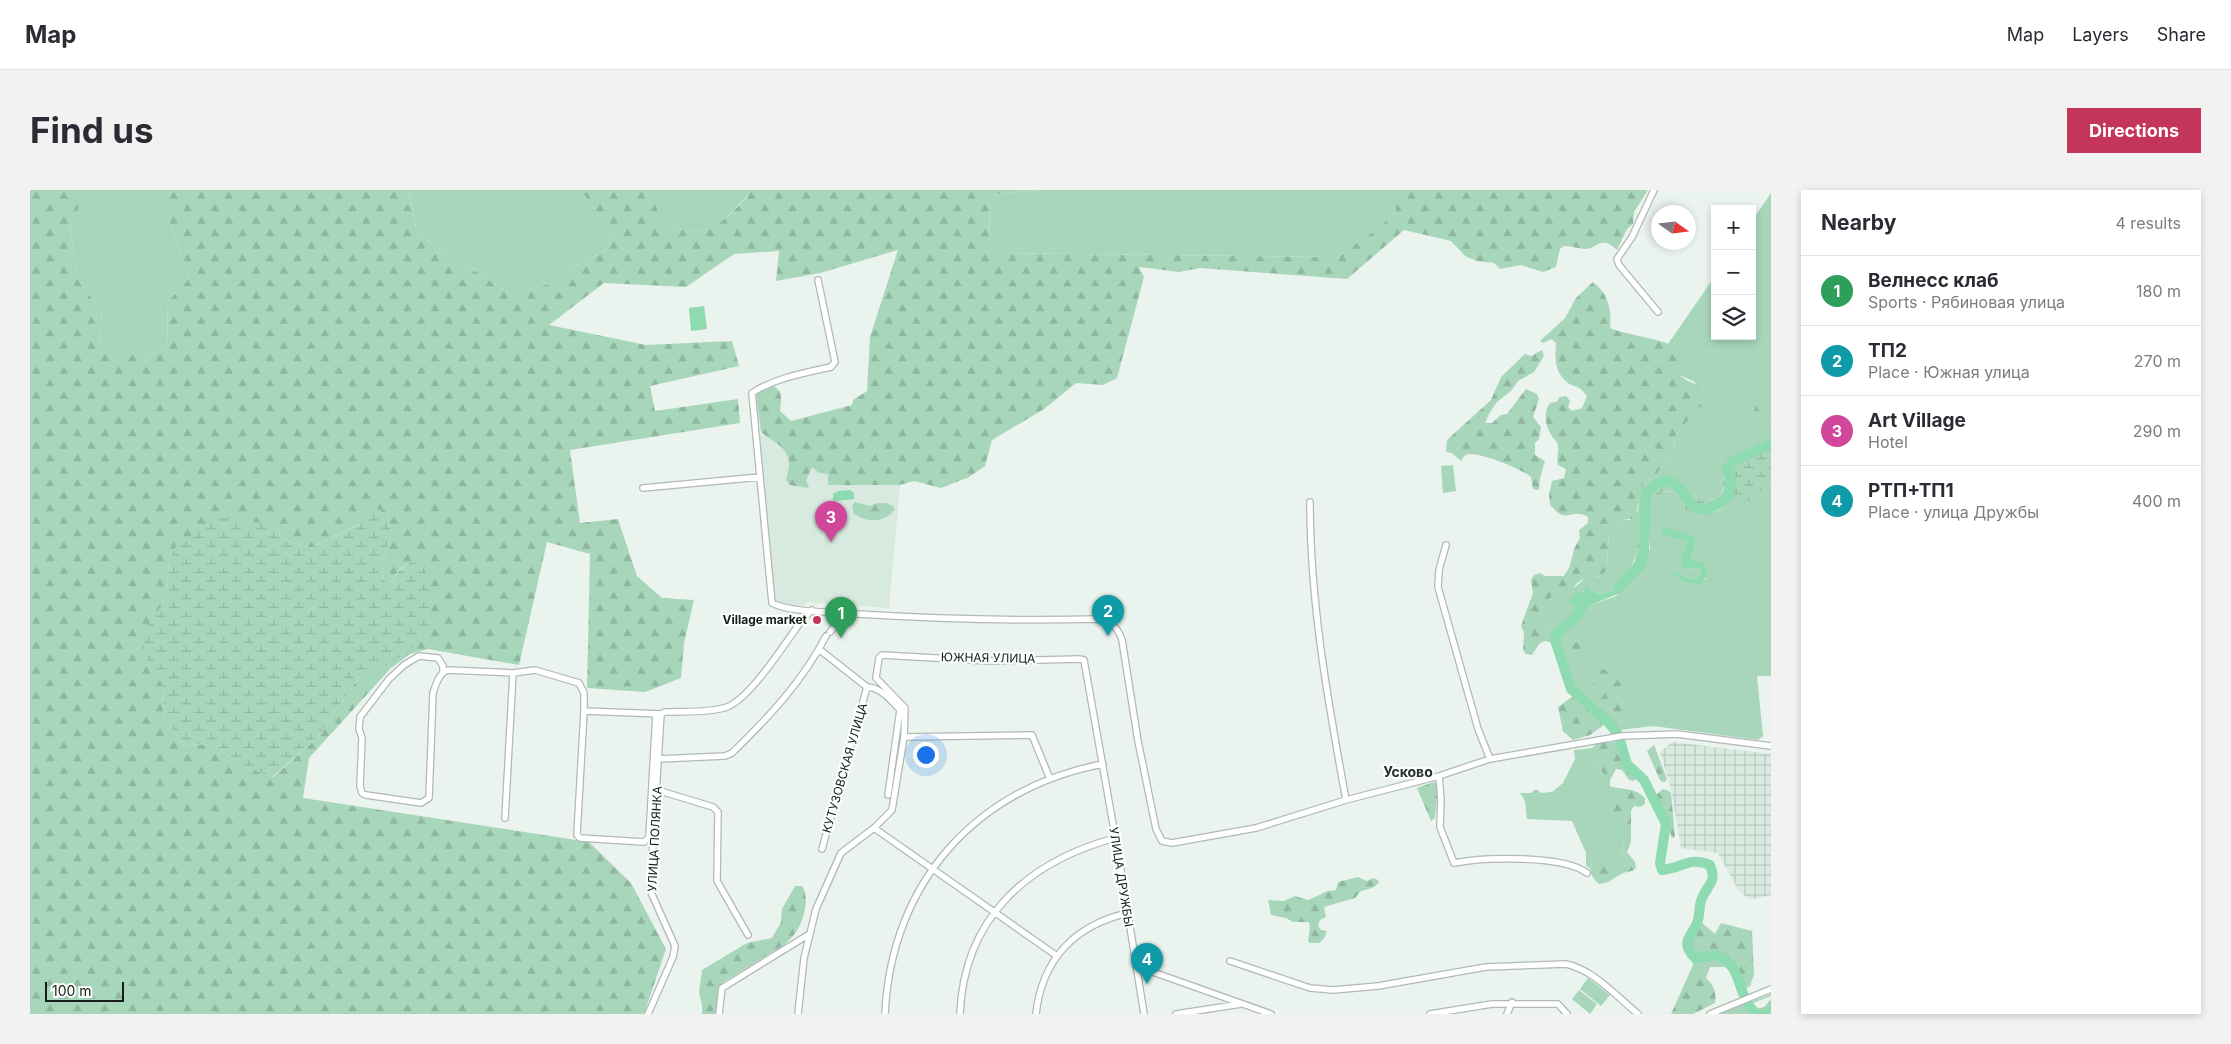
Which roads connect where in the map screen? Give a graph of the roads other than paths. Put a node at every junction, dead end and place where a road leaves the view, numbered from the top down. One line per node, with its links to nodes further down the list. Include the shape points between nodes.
1 (1654, 190): 3 (street, via 1632,237 1617,259 1618,265)
2 (818, 280): 4 (street, via 835,362 831,367 791,376 752,393)
3 (1658, 312)
4 (760, 477): 5 (street); 8 (street, via 772,603)
5 (643, 488)
6 (1310, 502): 25 (street, via 1320,638)
7 (1446, 546): 19 (street, via 1438,570 1438,587 1478,729)
8 (812, 610): 9 (street); 15 (street, via 740,700 724,708)
9 (844, 613): 10 (street); 25 (street, via 970,620 1098,619 1110,622 1118,629 1122,640 1156,829 1166,844 1256,828)
10 (820, 650): 13 (street, КУТУЗОВСКАЯ УЛИЦА); 18 (street, via 770,716 732,753)
11 (444, 672): 11 (street, via 433,693 430,796 427,801 421,803 369,796 362,792 360,717 389,679 413,658 438,658); 12 (street)
12 (513, 673): 14 (street, via 535,670 579,683 584,693); 26 (street)
13 (867, 687): 24 (street, via 882,692 900,710); 29 (street, КУТУЗОВСКАЯ УЛИЦА)
14 (584, 711): 15 (street); 15 (street, via 577,835 580,838 644,842 649,837)
15 (659, 714): 18 (street, УЛИЦА ПОЛЯНКА)
16 (904, 736): 20 (street, ЮЖНАЯ УЛИЦА, via 905,708 876,678 878,658 882,654 988,660 1079,659 1085,663); 22 (street, via 1032,735); 27 (street, ЮЖНАЯ УЛИЦА, via 894,806)
17 (1771, 746): 19 (street, via 1677,734 1622,736)
18 (658, 760): 23 (street, УЛИЦА ПОЛЯНКА)
19 (1490, 760): 21 (street)
20 (1103, 764): 22 (street); 28 (street, УЛИЦА ДРУЖБЫ)
21 (1439, 776): 25 (street); 31 (street, via 1440,827 1454,864 1483,858 1517,860 1575,866)
22 (1050, 778): 30 (street, via 1006,799 978,818)
23 (657, 790): 34 (street, via 713,807 718,812 717,881); 42 (street, УЛИЦА ПОЛЯНКА, via 650,890 675,946)
24 (888, 795)
25 (1346, 800)
26 (505, 818)
27 (874, 828): 30 (street); 35 (street, ЮЖНАЯ УЛИЦА, via 845,849 837,859)
28 (1115, 838): 32 (street, via 1085,846 1050,863 1022,883); 33 (street, УЛИЦА ДРУЖБЫ)
29 (822, 849)
30 (932, 871): 32 (street); 45 (street, via 914,900 897,944 886,990)
31 (1586, 873)
32 (995, 912): 36 (street); 46 (street, via 970,959)
33 (1128, 913): 36 (street, via 1088,927); 38 (street, УЛИЦА ДРУЖБЫ)
34 (748, 935)
35 (808, 935): 43 (street, via 722,988); 44 (street, ЮЖНАЯ УЛИЦА)
36 (1057, 956): 47 (street, via 1042,986)
37 (1230, 960): 54 (street, via 1310,988 1333,990 1393,984 1486,967 1566,964 1588,972)
38 (1136, 966): 41 (street); 48 (street, УЛИЦА ДРУЖБЫ)
39 (1771, 989): 55 (street)
40 (1512, 1002): 51 (street); 52 (street); 53 (street, via 1555,1002)
41 (1243, 1003): 49 (street); 50 (street)
42 (648, 1014)
43 (719, 1014)
44 (798, 1014)
45 (885, 1014)
46 (960, 1014)
47 (1036, 1014)
48 (1144, 1014)
49 (1176, 1014)
50 (1272, 1014)
51 (1430, 1014)
52 (1506, 1014)
53 (1567, 1014)
54 (1638, 1014)
55 (1710, 1014)

